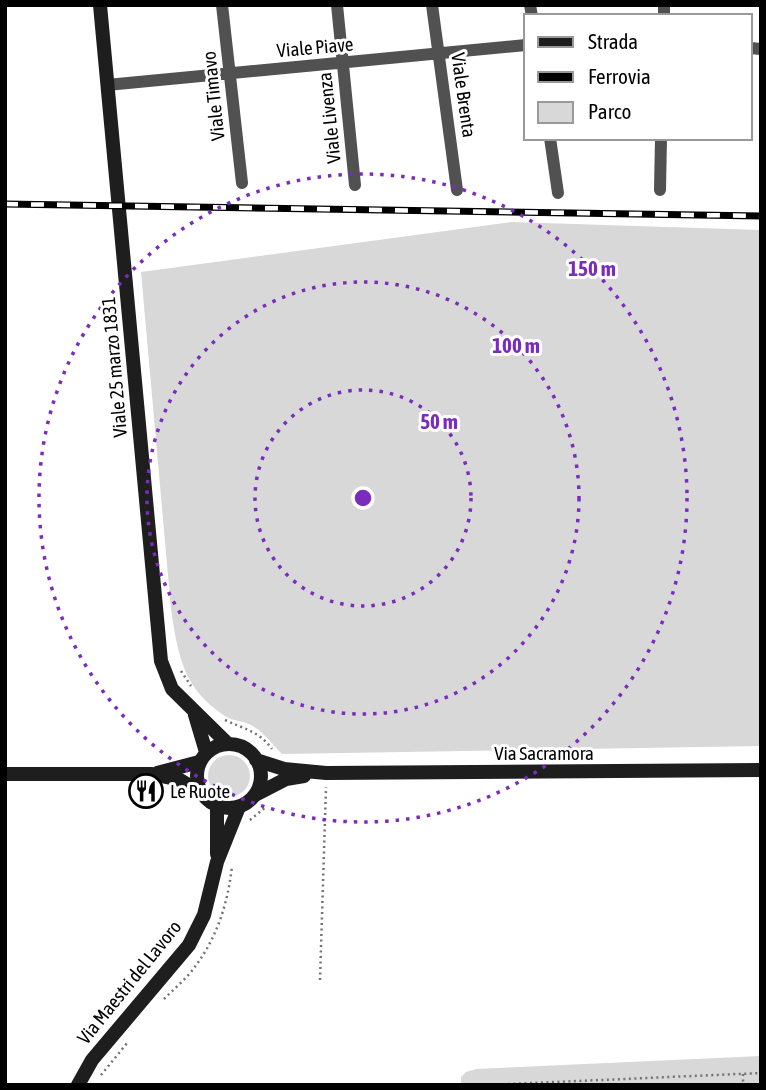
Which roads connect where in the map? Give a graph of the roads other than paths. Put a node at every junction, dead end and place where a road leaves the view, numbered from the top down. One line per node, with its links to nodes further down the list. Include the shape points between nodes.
1 (100, 5): 9 (street, Viale 25 marzo 1831)
2 (222, 5): 8 (street, Viale Timavo)
3 (337, 5): 7 (street, Viale Livenza)
4 (432, 5): 6 (street, Viale Brenta)
5 (524, 44): 6 (street, Viale Piave)
6 (439, 54): 7 (street, Viale Piave); 14 (street, Viale Brenta)
7 (342, 64): 8 (street, Viale Piave); 13 (street, Viale Livenza)
8 (229, 74): 9 (street, Viale Piave); 12 (street, Viale Timavo)
9 (107, 85): 17 (street, Viale 25 marzo 1831, via 161,661 172,689)
10 (550, 140): 16 (street)
11 (661, 140): 15 (street)
12 (242, 183)
13 (355, 185)
14 (457, 190)
15 (660, 190)
16 (558, 193)
17 (195, 713): 18 (street, Viale 25 marzo 1831); 19 (street, Viale 25 marzo 1831)
18 (228, 744): 19 (street); 20 (street, via 247,749)
19 (203, 757): 24 (street); 25 (street, via 197,772)
20 (256, 760): 22 (street, Via Sacramora, via 284,769); 26 (street, via 261,775)
21 (761, 770): 22 (street, Via Sacramora)
22 (327, 773): 26 (street, Via Sacramora, via 286,779)
23 (5, 774): 24 (street)
24 (152, 774): 25 (street, via 180,780)
25 (200, 792): 27 (street)
26 (255, 795): 28 (street)
27 (217, 806): 28 (street); 29 (street, Via Maestri del Lavoro)
28 (239, 807): 29 (street, Via Maestri del Lavoro)
29 (217, 862): 30 (street, Via Maestri del Lavoro, via 204,915 189,945 92,1060)
30 (78, 1085)

